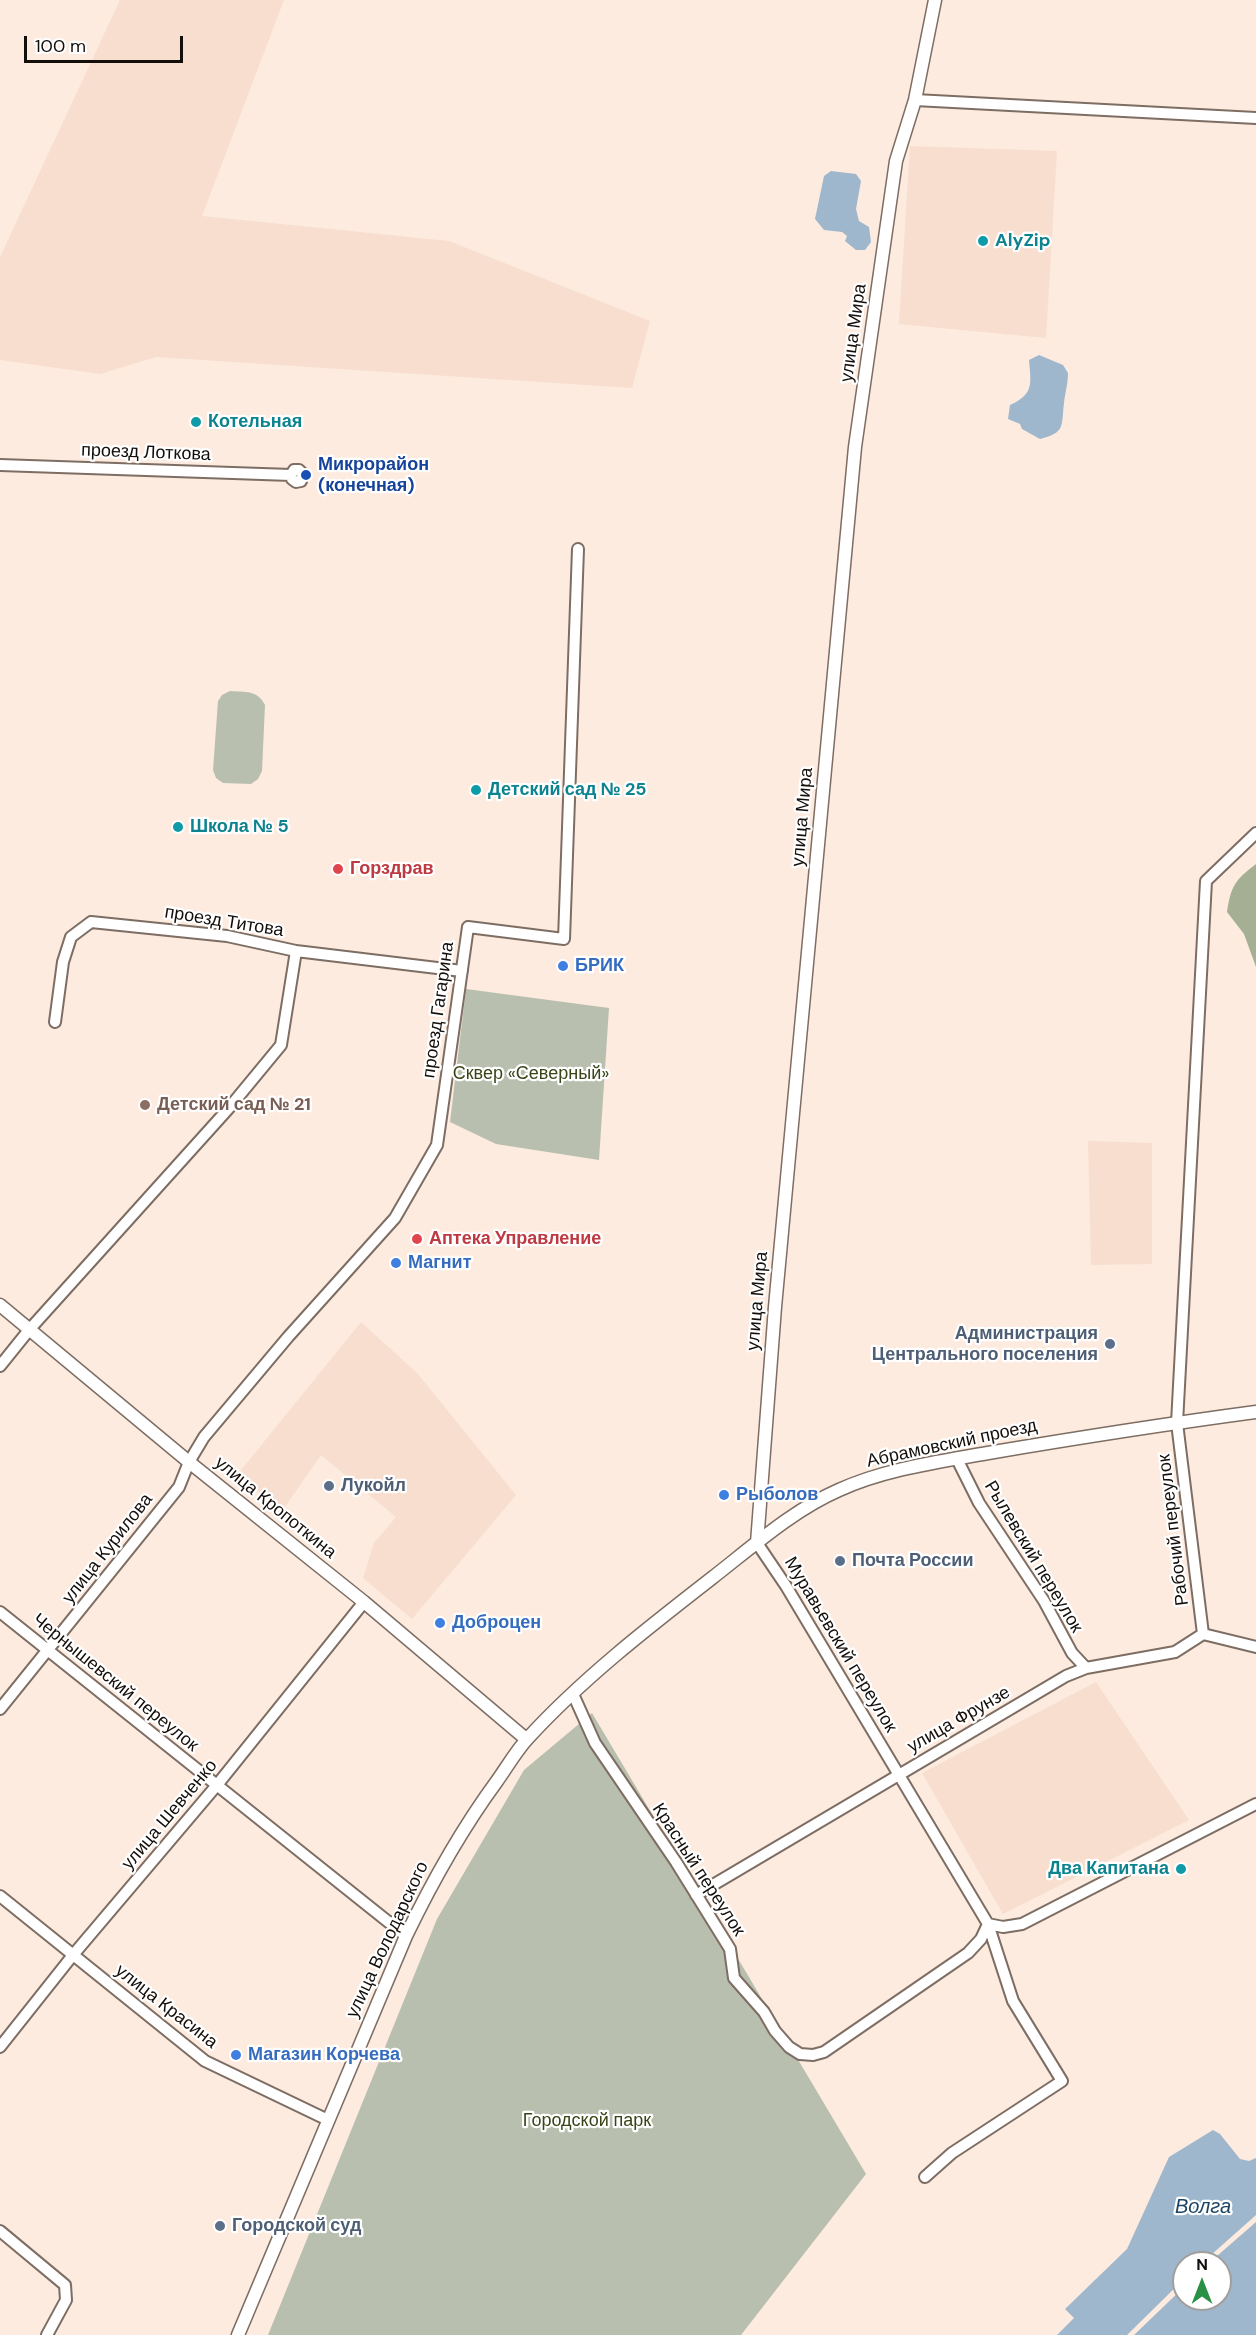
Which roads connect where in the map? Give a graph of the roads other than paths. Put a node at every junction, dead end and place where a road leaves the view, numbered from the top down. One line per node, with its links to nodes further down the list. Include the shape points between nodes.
1 (935, 0): 2 (street, улица Мира)
2 (915, 100): 3 (street); 18 (street, улица Мира, via 896,161 855,447 775,1307)
3 (1256, 118)
4 (0, 465): 5 (street, проезд Лоткова)
5 (291, 475)
6 (578, 549): 9 (street, проезд Гагарина, via 564,939 468,927)
7 (1256, 833): 15 (street, Рабочий переулок, via 1206,881)
8 (296, 951): 9 (street, проезд Титова); 10 (street, проезд Титова, via 227,936 91,922 71,937 63,962); 12 (street, via 281,1045)
9 (462, 971): 17 (street, проезд Гагарина, via 436,1145 395,1218 284,1342 204,1437)
10 (55, 1022)
11 (0, 1305): 12 (street, улица Кропоткина)
12 (29, 1330): 13 (street); 17 (street, улица Кропоткина)
13 (0, 1366)
14 (1256, 1412): 15 (street, Абрамовский проезд)
15 (1177, 1423): 16 (street, Абрамовский проезд); 21 (street, Рабочий переулок)
16 (957, 1459): 18 (street, Абрамовский проезд, via 870,1478 838,1490); 24 (street, Рылевский переулок, via 979,1503 1044,1601 1072,1653)
17 (189, 1462): 19 (street, улица Кропоткина); 23 (street, улица Курилова, via 178,1487)
18 (757, 1543): 25 (street, Абрамовский проезд); 28 (street, Муравьевский переулок)
19 (364, 1602): 27 (street, улица Кропоткина); 29 (street, улица Шевченко)
20 (0, 1612): 23 (street, Чернышевский переулок)
21 (1203, 1634): 22 (street); 24 (street, улица Фрунзе, via 1175,1652)
22 (1256, 1647)
23 (48, 1651): 26 (street, улица Курилова); 29 (street, Чернышевский переулок)
24 (1086, 1668): 28 (street, улица Фрунзе)
25 (573, 1694): 27 (street, Абрамовский проезд); 31 (street, Красный переулок, via 595,1743)
26 (0, 1709)
27 (526, 1739): 34 (street, улица Володарского, via 471,1817 429,1887)
28 (898, 1774): 31 (street, улица Фрунзе); 33 (street, Муравьевский переулок)
29 (217, 1785): 34 (street, Чернышевский переулок); 35 (street, улица Шевченко)
30 (1256, 1804): 33 (street, via 1022,1924)
31 (696, 1895): 33 (street, Красный переулок, via 730,1949 734,1978 789,2048 800,2054 824,2052 856,2031 968,1953)
32 (0, 1896): 35 (street, улица Красина)
33 (988, 1924): 38 (street, Муравьевский переулок, via 1013,2001 1062,2081 952,2153)
34 (406, 1936): 37 (street, улица Володарского)
35 (73, 1955): 36 (street, улица Шевченко); 37 (street, улица Красина, via 205,2061)
36 (0, 2047)
37 (328, 2120): 41 (street, улица Володарского)
38 (925, 2177)
39 (0, 2231): 40 (street, via 65,2285 66,2300)
40 (47, 2335)
41 (238, 2335)

